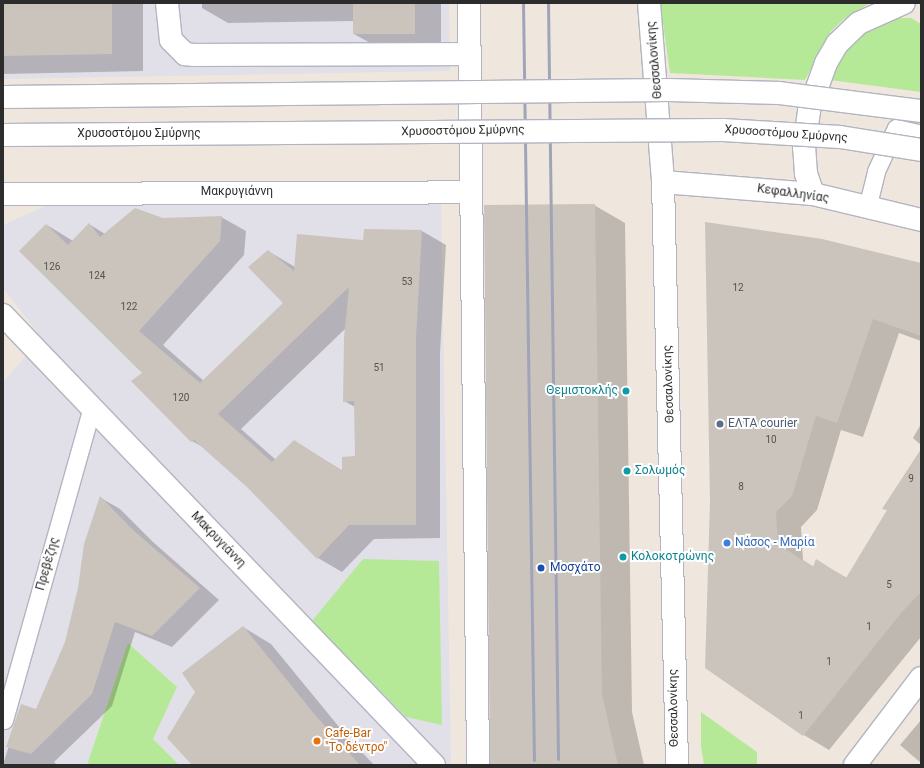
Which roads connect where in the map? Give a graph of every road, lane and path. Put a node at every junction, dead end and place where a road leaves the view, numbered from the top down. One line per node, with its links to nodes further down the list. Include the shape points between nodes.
1 (167, 3): 7 (street, via 171,40 178,48 194,55)
2 (470, 3): 7 (street)
3 (649, 3): 13 (street, Θεσσαλονίκης)
4 (904, 3): 16 (street, via 859,23 837,44 826,63 809,110 804,141 806,174)
5 (912, 3): 6 (street)
6 (921, 8)
7 (470, 54): 14 (street)
8 (3, 97): 9 (street, bridge, via 668,90 779,93 844,99)
9 (921, 111)
10 (921, 134): 17 (lane, via 896,128 876,171)
11 (3, 135): 12 (street, Χρυσοστόμου Σμύρνης, bridge, via 715,130 840,137)
12 (921, 150)
13 (663, 182): 16 (street, Κεφαλληνίας); 25 (street, Θεσσαλονίκης)
14 (471, 192): 15 (street, Μακρυγιάννη); 24 (street)
15 (3, 194)
16 (813, 194): 17 (street, Κεφαλληνίας)
17 (867, 208): 18 (street, Κεφαλληνίας)
18 (921, 220)
19 (3, 315): 20 (street, Μακρυγιάννη)
20 (92, 407): 22 (lane, Πρεβέζης); 23 (street, Μακρυγιάννη)
21 (921, 678): 26 (street)
22 (4, 720)
23 (434, 765)
24 (478, 765)
25 (676, 765)
26 (855, 765)

